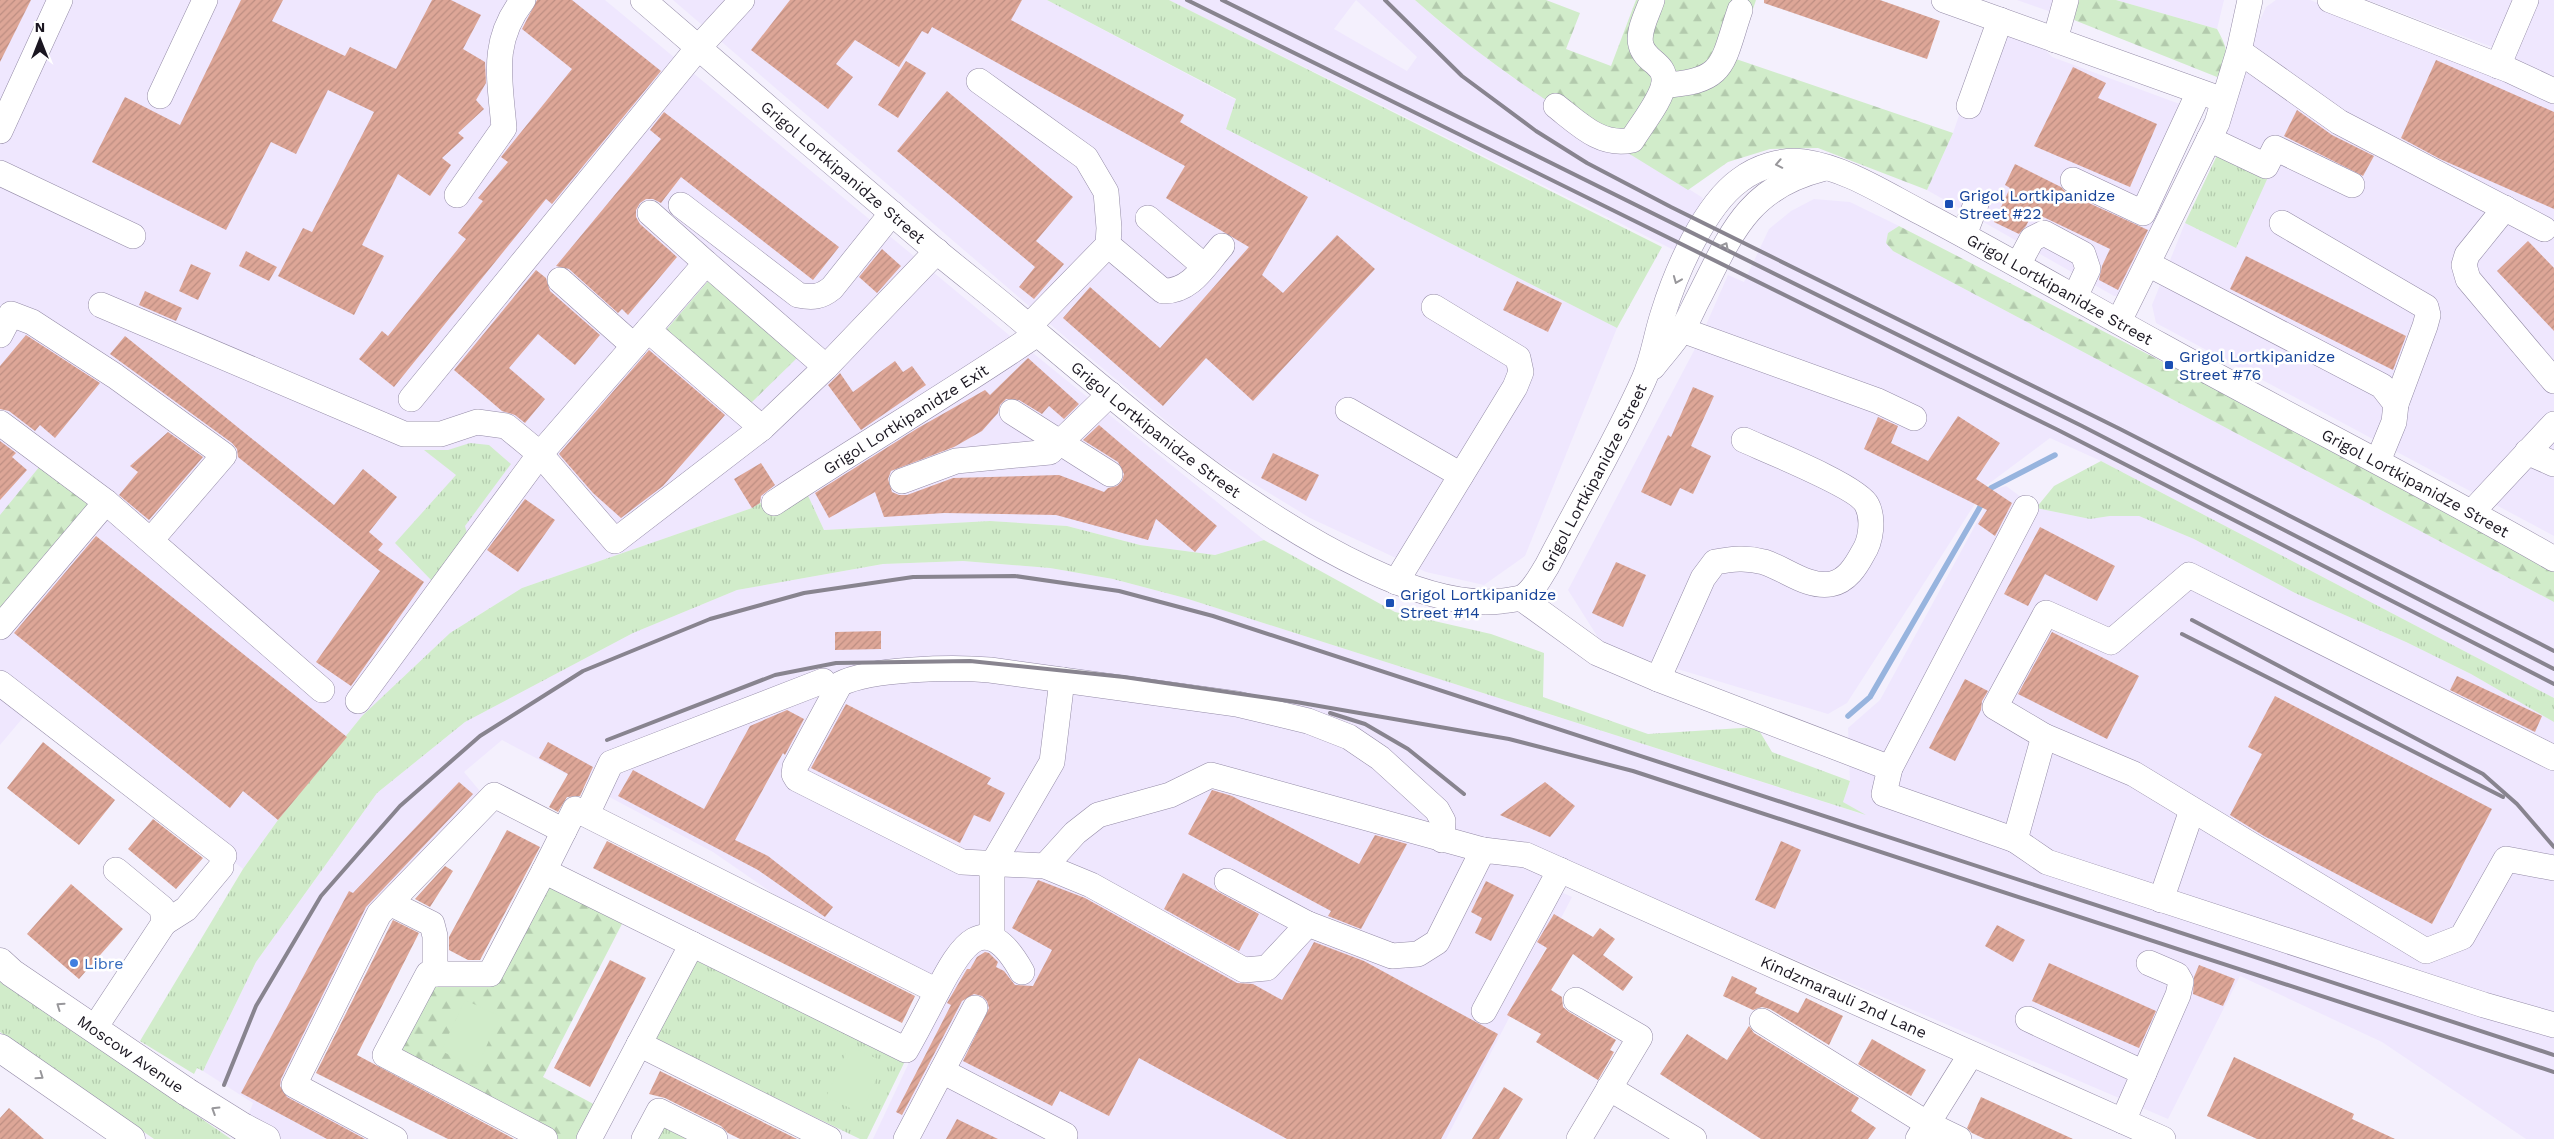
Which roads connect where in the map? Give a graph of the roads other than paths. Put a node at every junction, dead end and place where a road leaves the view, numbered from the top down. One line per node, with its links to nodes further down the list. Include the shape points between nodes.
1 (60, 0): 26 (street)
2 (205, 0): 22 (street)
3 (523, 0): 32 (street, via 509,17 498,59 504,128)
4 (643, 0): 15 (street, Grigol Lortkipanidze Street)
5 (742, 0): 15 (street)
6 (1652, 0): 19 (street, via 1641,44 1645,54 1661,66 1665,74)
7 (1944, 0): 13 (street)
8 (2066, 0): 14 (street)
9 (2250, 0): 16 (street)
10 (2526, 0): 17 (street)
11 (2336, 1): 17 (street)
12 (1740, 10): 19 (street, via 1720,66 1707,78 1686,84)
13 (2000, 20): 14 (street); 25 (street)
14 (2055, 40): 21 (street)
15 (698, 48): 37 (street, Grigol Lortkipanidze Street); 63 (street)
16 (2239, 50): 23 (street); 35 (street, via 2339,122)
17 (2498, 66): 20 (street)
18 (979, 81): 43 (street, via 1086,158 1106,192)
19 (1664, 85): 24 (street, via 1632,140 1606,141)
20 (2551, 90)
21 (2199, 92): 23 (street); 30 (street, via 2143,213)
22 (160, 96)
23 (2224, 100): 27 (street)
24 (1556, 106)
25 (1969, 106)
26 (0, 131)
27 (2209, 139): 31 (street, via 2266,166 2275,148); 47 (street)
28 (1827, 168): 41 (street, Grigol Lortkipanidze Street, via 1861,181); 56 (street, Grigol Lortkipanidze Street, one-way to 28, via 1732,232 1746,213 1772,189); 60 (street, Grigol Lortkipanidze Street, one-way to 60, via 1803,162 1764,167 1738,181 1721,198 1686,257 1664,310)
29 (0, 173): 42 (street)
30 (2073, 180)
31 (2352, 185)
32 (457, 195)
33 (1976, 204): 41 (street)
34 (681, 205): 37 (street, via 798,295 811,298 832,288)
35 (2505, 208): 40 (street); 61 (street, via 2467,255 2464,265 2468,279)
36 (650, 213): 46 (street)
37 (892, 213): 45 (street, Grigol Lortkipanidze Street)
38 (1148, 218): 49 (street)
39 (2282, 224): 64 (street, via 2426,307 2425,326)
40 (2544, 229)
41 (1964, 235): 48 (street, Grigol Lortkipanidze Street)
42 (133, 236)
43 (1108, 245): 49 (street, via 1163,291 1175,292 1184,288); 55 (street, Grigol Lortkipanidze Exit)
44 (1222, 246): 49 (street)
45 (937, 251): 55 (street, Grigol Lortkipanidze Street); 59 (street)
46 (706, 263): 58 (street); 59 (street)
47 (2148, 264): 54 (street); 64 (street, via 2382,386)
48 (2018, 265): 51 (street, Grigol Lortkipanidze Street); 51 (street, via 2032,239 2044,233 2084,254 2088,268)
49 (1204, 266)
50 (560, 280): 58 (street)
51 (2075, 297): 54 (street, Grigol Lortkipanidze Street)
52 (102, 305): 74 (street, via 404,434 441,434 477,422 506,426)
53 (1434, 307): 78 (street, via 1518,358 1521,372)
54 (2119, 322): 75 (street, Grigol Lortkipanidze Street)
55 (1033, 330): 62 (street, Grigol Lortkipanidze Street); 81 (street, Grigol Lortkipanidze Exit, via 979,374)
56 (1682, 330): 60 (street, Grigol Lortkipanidze Street); 67 (street, via 1878,401)
57 (0, 335): 84 (street, via 11,314 32,322 115,376 224,455)
58 (641, 338): 70 (street); 74 (street)
59 (826, 366): 70 (street)
60 (1645, 376): 87 (street, Grigol Lortkipanidze Street, via 1547,566 1534,588)
61 (2554, 381)
62 (1110, 394): 72 (street); 86 (street, Grigol Lortkipanidze Street, via 1244,497)
63 (411, 399)
64 (2396, 404): 75 (street, via 2394,422)
65 (1348, 410): 78 (street)
66 (1012, 412): 72 (street)
67 (1914, 418)
68 (0, 423): 80 (street)
69 (2554, 424): 73 (street)
70 (762, 428): 74 (street, via 615,541)
71 (1744, 440): 89 (street, via 1849,489 1867,505 1871,528 1865,550 1852,572 1833,584 1814,584 1764,562 1740,558 1715,562 1702,578)
72 (1060, 442): 77 (street); 79 (street, via 1050,452 956,461)
73 (2527, 452): 76 (street); 83 (street)
74 (540, 454): 94 (street)
75 (2378, 461): 83 (street, Grigol Lortkipanidze Street)
76 (2554, 464)
77 (1110, 474)
78 (1461, 475): 86 (street)
79 (902, 481)
80 (106, 502): 84 (street); 88 (street)
81 (774, 503)
82 (2026, 508): 97 (street)
83 (2472, 512): 85 (street, Grigol Lortkipanidze Street)
84 (150, 540): 93 (street)
85 (2554, 559)
86 (1396, 582): 87 (street, Grigol Lortkipanidze Street, via 1438,596 1470,602)
87 (1521, 598): 89 (street, via 1596,653)
88 (0, 627)
89 (1658, 679): 97 (street)
90 (1062, 680): 101 (street, via 1237,704 1308,721 1349,737 1380,758 1437,810 1443,821); 104 (street, via 1052,762); 104 (street, via 968,668 853,677 840,684 795,767 794,774 798,779 962,862)
91 (823, 681): 99 (street, via 611,764)
92 (0, 683): 113 (street, via 223,862 186,910)
93 (322, 690)
94 (358, 701)
95 (2044, 736): 96 (street, via 1995,707 2046,612 2111,642 2189,575); 98 (street, via 2134,774); 102 (street)
96 (2554, 758)
97 (1890, 768): 102 (street, via 1884,794)
98 (2192, 810): 106 (street, via 2426,951 2462,937 2506,860); 111 (street)
99 (587, 814): 100 (street, via 575,808); 121 (street)
100 (564, 830): 109 (street); 112 (street, via 494,795)
101 (1442, 840): 103 (street, Kindzmarauli 2nd Lane); 105 (street, Kindzmarauli 2nd Lane, via 1211,775 1170,795 1098,815 1075,833)
102 (2015, 840): 111 (street, via 2047,862)
103 (1483, 850): 108 (street, Kindzmarauli 2nd Lane, via 1526,854); 114 (street, via 1437,942 1418,954 1392,956)
104 (992, 865): 105 (street); 115 (street)
105 (1045, 866): 114 (street, via 1091,885 1244,970 1267,968)
106 (2554, 868)
107 (116, 870): 113 (street, via 162,908)
108 (1560, 870): 124 (street); 131 (street, Kindzmarauli 2nd Lane)
109 (544, 871): 116 (street); 120 (street, via 490,974)
110 (1228, 881): 114 (street)
111 (2161, 900): 127 (street)
112 (390, 903): 120 (street, via 432,924); 139 (street, via 379,914 294,1085)
113 (164, 923): 128 (street)
114 (1308, 924)
115 (992, 938): 119 (street, via 1011,952); 121 (street, via 970,941 955,956)
116 (692, 944): 121 (street, via 906,1050); 129 (street)
117 (0, 962): 128 (main road, Moscow Avenue, one-way to 117)
118 (2149, 963): 133 (street, via 2177,975 2181,982)
119 (1022, 972)
120 (435, 974): 140 (street, via 428,974 385,1056)
121 (937, 991)
122 (1576, 1000): 134 (street, via 1640,1037)
123 (975, 1008): 132 (street)
124 (1484, 1011)
125 (2028, 1019): 133 (street)
126 (1762, 1021): 136 (street)
127 (2554, 1025)
128 (94, 1029): 137 (main road, Moscow Avenue, one-way to 128, bridge)
129 (639, 1044): 141 (street); 144 (street)
130 (0, 1048): 138 (main road, one-way to 138)
131 (1971, 1054): 135 (street, Kindzmarauli 2nd Lane); 136 (street)
132 (942, 1071): 145 (street); 146 (street, via 1065,1135)
133 (2144, 1073): 135 (street)
134 (1609, 1088): 147 (street); 148 (street)
135 (2123, 1121): 150 (street, Kindzmarauli 2nd Lane)
136 (1923, 1131): 149 (street)
137 (254, 1133)
138 (131, 1139)
139 (395, 1139)
140 (545, 1139)
141 (589, 1139)
142 (644, 1139): 143 (street, via 659,1111)
143 (715, 1139)
144 (829, 1139)
145 (907, 1139)
146 (1063, 1139)
147 (1578, 1139)
148 (1694, 1139)
149 (1959, 1139)
150 (2163, 1139)

